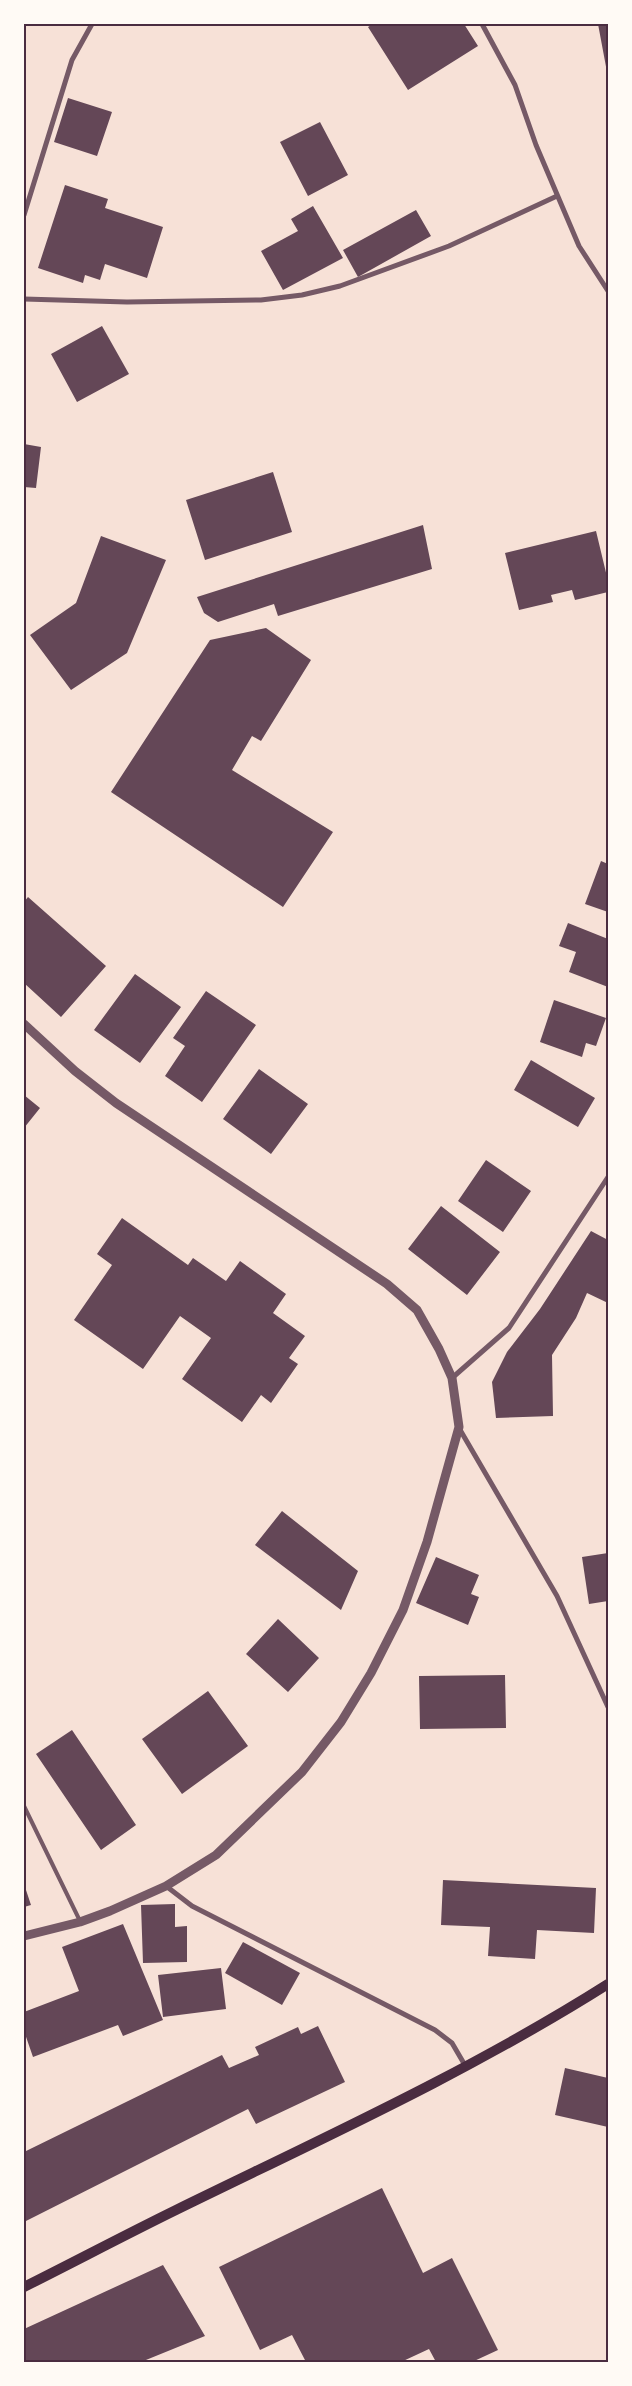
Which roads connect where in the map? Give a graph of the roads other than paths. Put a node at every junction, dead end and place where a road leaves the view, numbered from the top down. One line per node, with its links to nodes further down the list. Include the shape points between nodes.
1 (92, 24): 4 (street, via 72,60)
2 (482, 24): 3 (street, via 515,85)
3 (557, 196): 5 (street, via 579,246); 6 (street, via 449,246 340,286 302,296 261,300 126,302)
4 (24, 215)
5 (608, 291)
6 (24, 300)
7 (24, 1024): 9 (street, via 116,1103 387,1284 417,1310)
8 (608, 1177): 9 (street, via 509,1328)
9 (452, 1378): 10 (street)
10 (458, 1427): 11 (street, via 557,1596); 13 (street, via 427,1542 403,1610 371,1673 341,1722 302,1772 216,1855)
11 (608, 1707)
12 (24, 1806): 14 (lane)
13 (166, 1886): 14 (street); 17 (street, via 192,1906 435,2030 452,2043)
14 (80, 1922): 15 (street)
15 (24, 1936)
16 (608, 1984): 17 (main road)
17 (466, 2067): 18 (main road)
18 (24, 2287)

